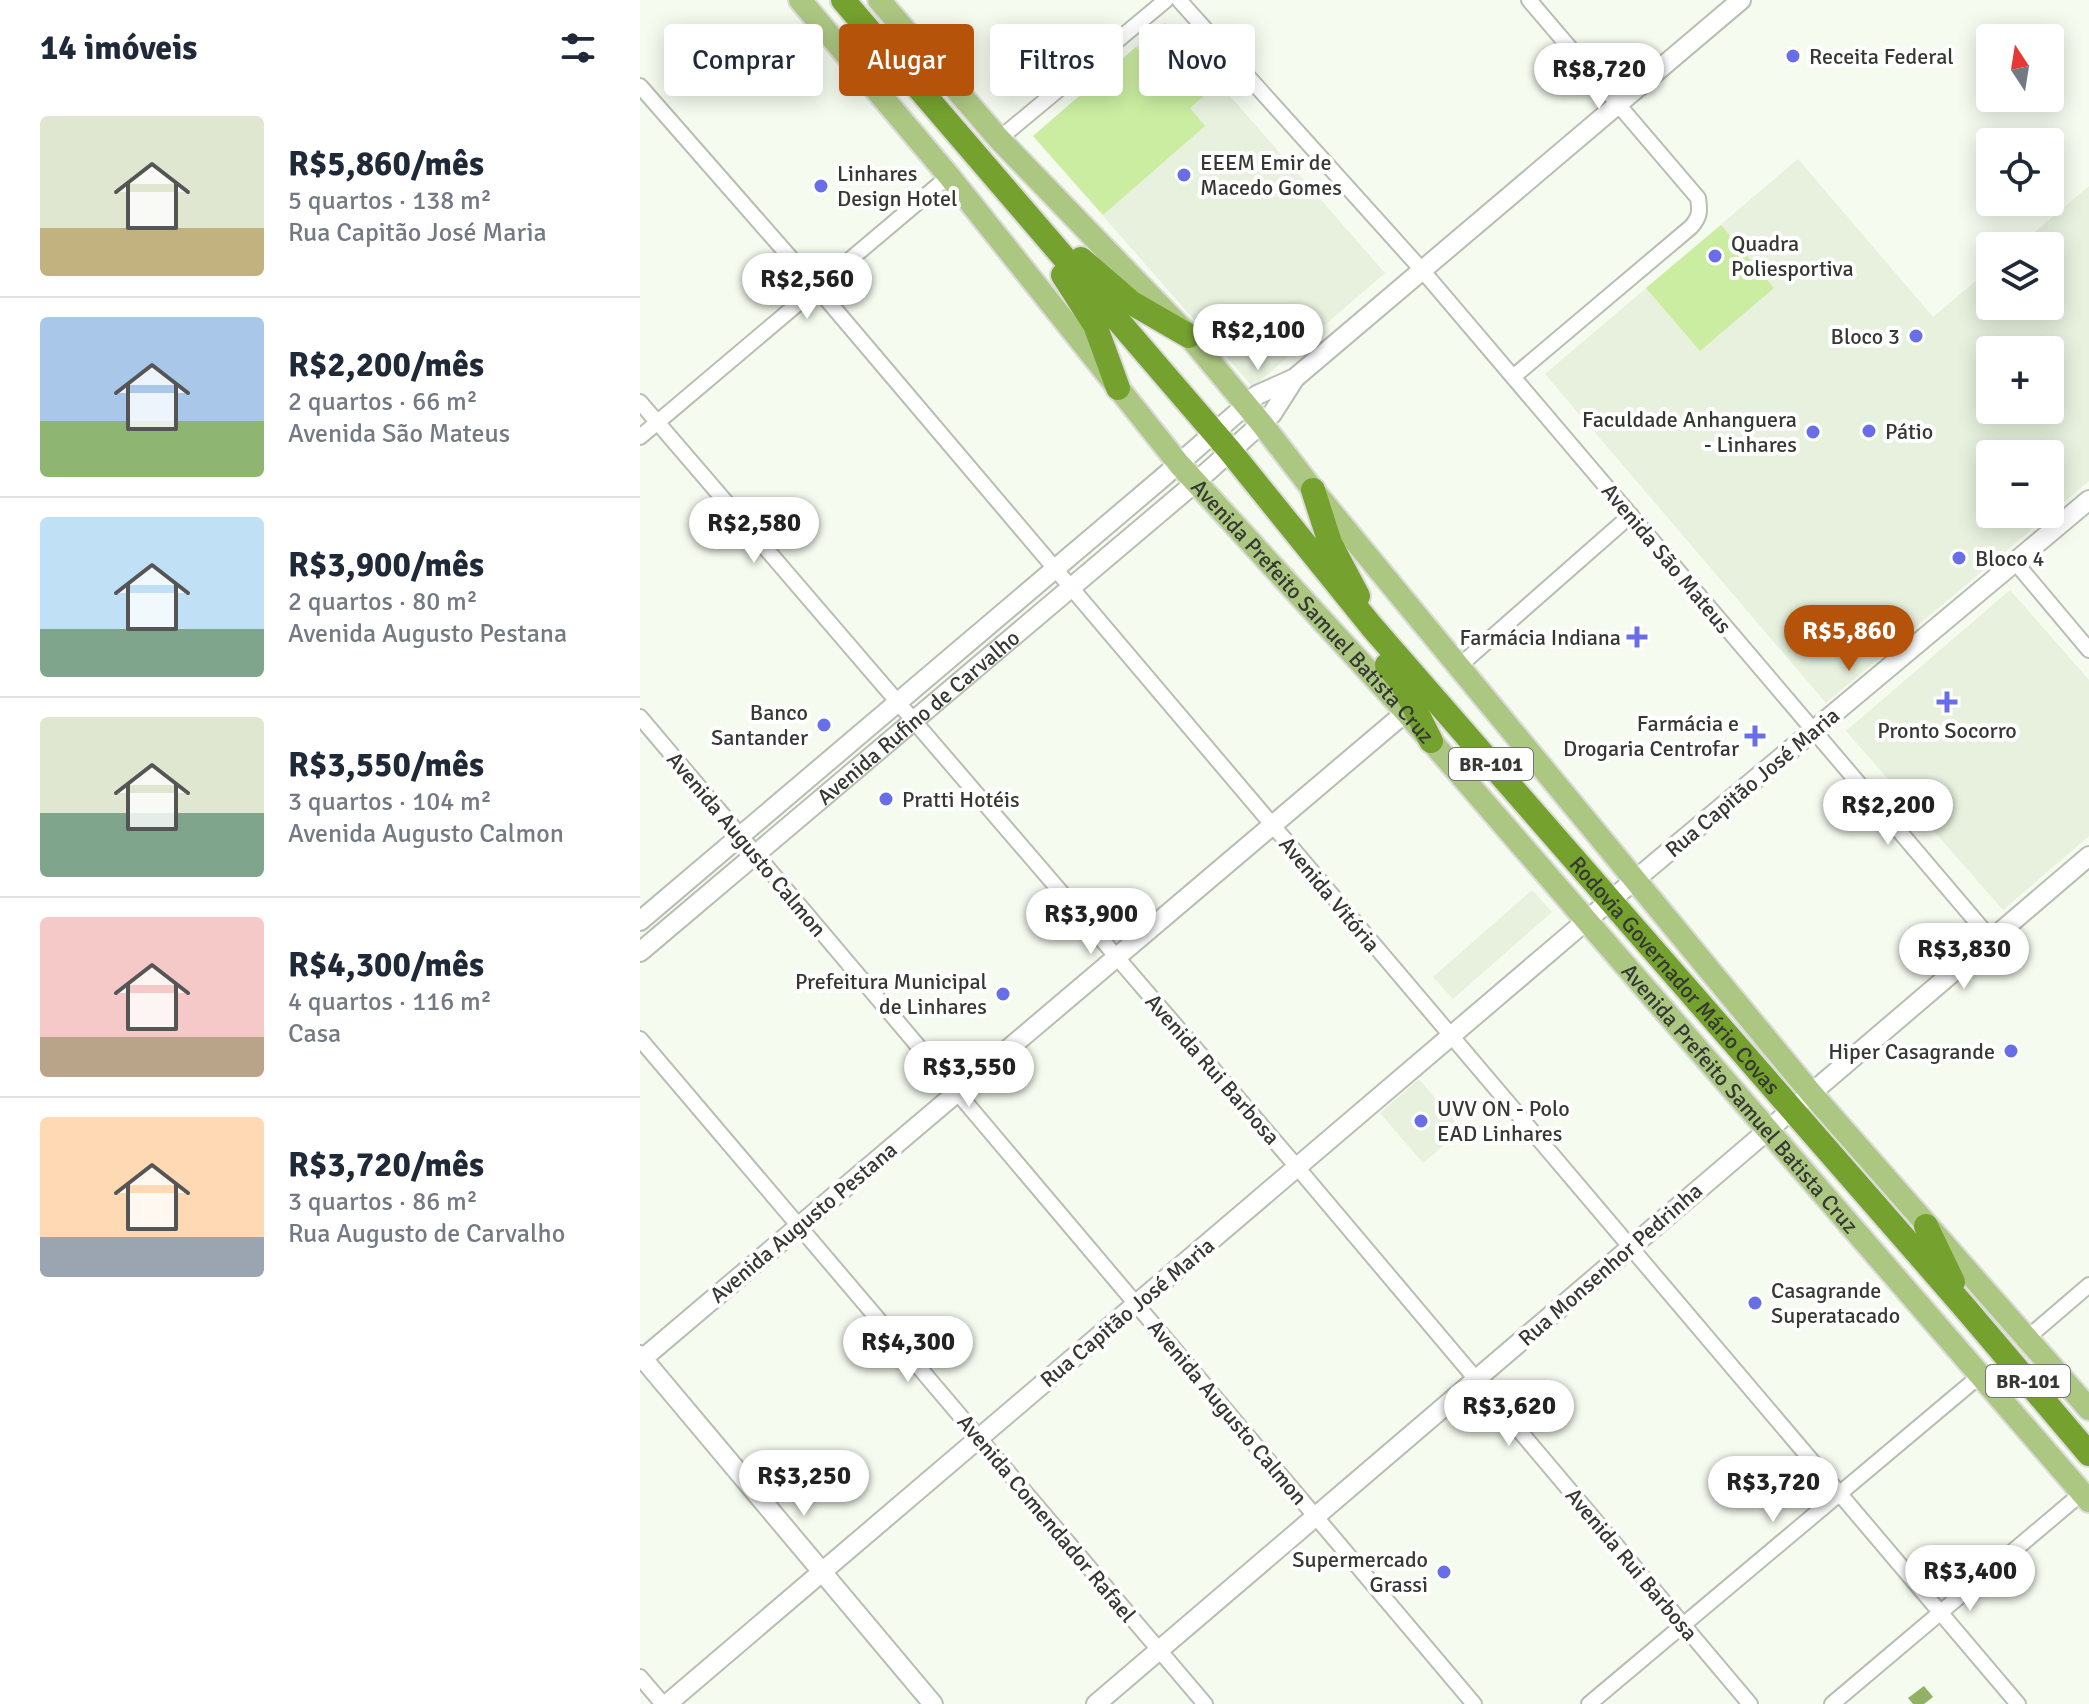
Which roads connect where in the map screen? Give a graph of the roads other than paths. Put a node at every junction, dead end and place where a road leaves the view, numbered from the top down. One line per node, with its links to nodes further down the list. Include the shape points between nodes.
1 (800, 0): 11 (main road, Avenida Prefeito Samuel Batista Cruz)
2 (843, 0): 12 (highway, BR-101)
3 (879, 0): 10 (main road)
4 (1166, 0): 10 (street)
5 (1179, 0): 13 (street, Avenida São Mateus)
6 (1529, 0): 9 (street)
7 (1741, 0): 9 (street)
8 (640, 86): 14 (street, Avenida Vitória)
9 (1618, 104): 13 (street); 16 (street, via 1698,198 1698,220)
10 (999, 139): 15 (main road)
11 (949, 176): 14 (street); 18 (main road, Avenida Prefeito Samuel Batista Cruz)
12 (1018, 205): 15 (highway, via 1132,303); 18 (highway, via 1095,325); 23 (highway, BR-101)
13 (1422, 270): 16 (street, Avenida São Mateus); 17 (street)
14 (817, 288): 21 (street); 32 (street, Avenida Vitória)
15 (1189, 336): 20 (main road)
16 (1513, 377): 30 (street, Avenida São Mateus)
17 (1295, 378): 20 (street); 22 (street, Avenida Rufino de Carvalho)
18 (1118, 388): 26 (main road, Avenida Prefeito Samuel Batista Cruz)
19 (640, 402): 21 (street, Avenida Rui Barbosa)
20 (1245, 406): 22 (main road); 23 (street, Avenida Rufino de Carvalho)
21 (657, 422): 24 (street); 38 (street, Avenida Rui Barbosa)
22 (1262, 424): 25 (street, Avenida Rufino de Carvalho); 28 (main road)
23 (1214, 432): 25 (highway, BR-101); 26 (street, Avenida Rufino de Carvalho)
24 (640, 437)
25 (1230, 451): 27 (street, Avenida Rufino de Carvalho); 33 (highway, Rodovia Governador Mário Covas / BR-101)
26 (1179, 464): 27 (main road, Avenida Prefeito Samuel Batista Cruz); 32 (street, Avenida Rufino de Carvalho)
27 (1196, 482): 34 (street, Avenida Rufino de Carvalho); 39 (main road, Avenida Prefeito Samuel Batista Cruz)
28 (1313, 490): 35 (highway, via 1330,543); 37 (main road)
29 (2089, 500): 31 (street, Rua Capitão José Maria)
30 (1631, 515): 37 (street); 42 (street, Avenida São Mateus)
31 (2015, 562): 36 (street); 42 (street, Rua Capitão José Maria)
32 (1054, 570): 34 (street, Avenida Vitória); 38 (street, Avenida Rufino de Carvalho)
33 (1335, 583): 35 (highway, Rodovia Governador Mário Covas / BR-101); 43 (highway, via 1363,635 1402,683)
34 (1070, 589): 41 (street, Avenida Rufino de Carvalho); 44 (street, Avenida Vitória)
35 (1372, 627): 49 (highway, Rodovia Governador Mário Covas / BR-101)
36 (2089, 650)
37 (1458, 667): 48 (main road)
38 (898, 702): 41 (street, Avenida Rui Barbosa); 45 (street, Avenida Rufino de Carvalho)
39 (1406, 712): 43 (main road, Avenida Prefeito Samuel Batista Cruz); 44 (street, Avenida Augusto Pestana)
40 (640, 717): 45 (street, Avenida Augusto Calmon)
41 (914, 721): 46 (street, Avenida Rufino de Carvalho); 54 (street, Avenida Rui Barbosa)
42 (1813, 731): 48 (street, Rua Capitão José Maria); 52 (street, Avenida São Mateus)
43 (1431, 741): 50 (main road, Avenida Prefeito Samuel Batista Cruz)
44 (1271, 825): 54 (street, Avenida Augusto Pestana); 55 (street, Avenida Vitória)
45 (740, 836): 46 (street, Avenida Augusto Calmon); 51 (street, Avenida Rufino de Carvalho)
46 (756, 854): 53 (street, Avenida Rufino de Carvalho); 57 (street, Avenida Augusto Calmon)
47 (2089, 856): 52 (street, Rua Monsenhor Pedrinha)
48 (1636, 879): 49 (street, Rua Capitão José Maria); 58 (main road)
49 (1610, 901): 50 (street, Rua Capitão José Maria); 59 (highway, Rodovia Governador Mário Covas / BR-101)
50 (1587, 920): 55 (street, Rua Capitão José Maria); 60 (main road, Avenida Prefeito Samuel Batista Cruz)
51 (640, 921)
52 (1991, 939): 58 (street, Rua Monsenhor Pedrinha)
53 (640, 952)
54 (1116, 957): 57 (street, Avenida Augusto Pestana); 61 (street, Avenida Rui Barbosa)
55 (1451, 1036): 61 (street, Rua Capitão José Maria); 64 (street, Avenida Vitória)
56 (640, 1039): 62 (street, Avenida Comendador Rafael)
57 (957, 1092): 62 (street, Avenida Augusto Pestana); 66 (street, Avenida Augusto Calmon)
58 (1811, 1093): 59 (street, Rua Monsenhor Pedrinha); 63 (main road)
59 (1791, 1110): 60 (street, Rua Monsenhor Pedrinha); 67 (highway, Rodovia Governador Mário Covas / BR-101)
60 (1768, 1129): 64 (street, Rua Monsenhor Pedrinha); 70 (main road, Avenida Prefeito Samuel Batista Cruz)
61 (1297, 1167): 66 (street, Rua Capitão José Maria); 71 (street, Avenida Rui Barbosa)
62 (799, 1226): 69 (street, Avenida Augusto Pestana); 73 (street, Avenida Comendador Rafael)
63 (1926, 1226): 67 (highway); 68 (main road)
64 (1630, 1247): 71 (street, Rua Monsenhor Pedrinha); 75 (street, Avenida Vitória)
65 (2089, 1285): 68 (street)
66 (1136, 1304): 73 (street, Rua Capitão José Maria); 77 (street, Avenida Augusto Calmon)
67 (1966, 1309): 74 (highway, Rodovia Governador Mário Covas / BR-101)
68 (2026, 1339): 72 (main road)
69 (641, 1358): 78 (street)
70 (1982, 1374): 75 (street); 76 (main road, Avenida Prefeito Samuel Batista Cruz)
71 (1476, 1379): 77 (street, Rua Monsenhor Pedrinha); 80 (street, Avenida Rui Barbosa)
72 (2089, 1409)
73 (979, 1438): 78 (street, Rua Capitão José Maria); 81 (street, Avenida Comendador Rafael)
74 (2089, 1454)
75 (1839, 1493): 79 (street, Avenida Vitória); 80 (street)
76 (2086, 1497): 79 (street)
77 (1316, 1516): 81 (street, Rua Monsenhor Pedrinha); 87 (street, Avenida Augusto Calmon)
78 (822, 1572): 83 (street, Rua Capitão José Maria); 84 (street)
79 (1940, 1613): 90 (street); 91 (street, Avenida Vitória)
80 (1683, 1625): 88 (street); 89 (street, Avenida Rui Barbosa)
81 (1159, 1650): 85 (street, Rua Monsenhor Pedrinha); 86 (street, Avenida Comendador Rafael)
82 (640, 1677): 83 (street)
83 (665, 1704)
84 (933, 1704)
85 (1096, 1704)
86 (1205, 1704)
87 (1474, 1704)
88 (1589, 1704)
89 (1750, 1704)
90 (1832, 1704)
91 (2018, 1704)

